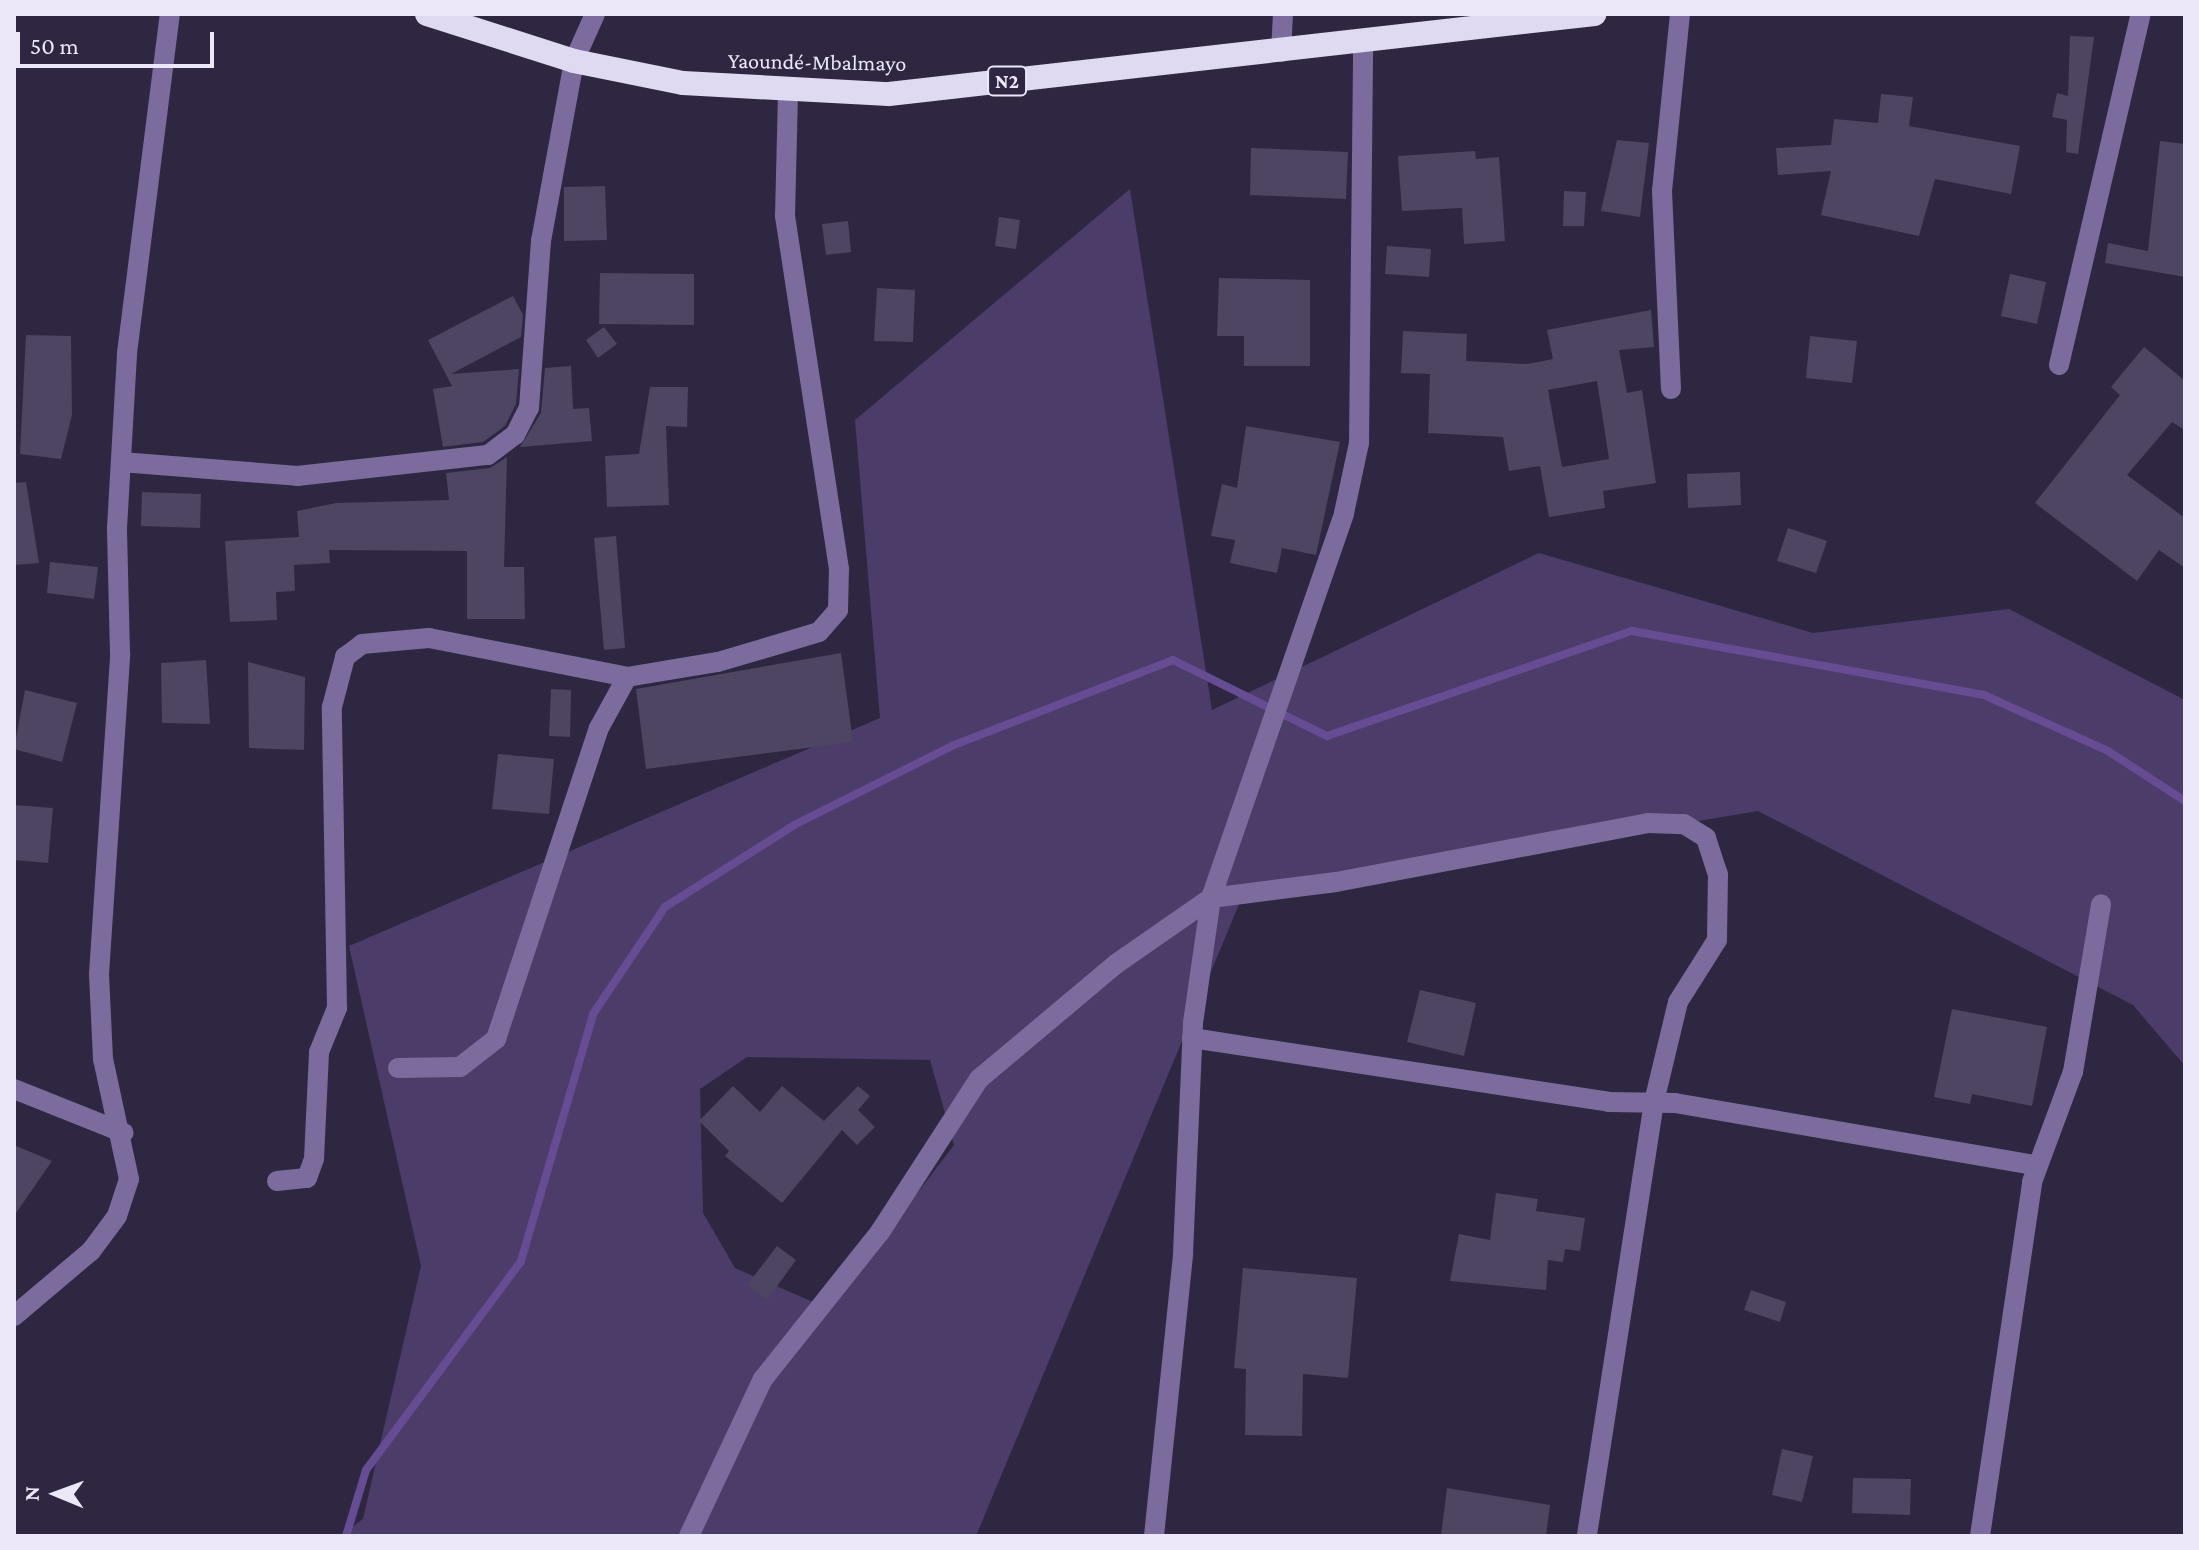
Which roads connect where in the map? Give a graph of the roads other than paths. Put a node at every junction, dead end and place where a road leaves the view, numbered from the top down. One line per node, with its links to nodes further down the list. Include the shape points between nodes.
1 (170, 14): 14 (street, via 127,353)
2 (427, 14): 10 (highway, Yaoundé-Mbalmayo / N2)
3 (595, 14): 10 (street)
4 (1283, 14): 9 (street)
5 (1594, 14): 8 (highway, Yaoundé-Mbalmayo / N2)
6 (1680, 14): 13 (street, via 1662,191)
7 (2141, 14): 12 (street)
8 (1363, 40): 9 (highway, Yaoundé-Mbalmayo / N2); 16 (street, via 1359,443 1344,513 1278,689)
9 (1281, 52): 11 (highway, Yaoundé-Mbalmayo / N2, via 889,94)
10 (574, 61): 11 (highway, Yaoundé-Mbalmayo / N2, via 683,83); 14 (street, via 541,241 529,408 515,435 488,455 297,476)
11 (788, 92): 15 (street, via 785,216 839,569 838,610 819,632 718,662)
12 (2059, 365)
13 (1671, 389)
14 (121, 462): 22 (street, via 120,654 99,974 103,1059)
15 (627, 677): 19 (street, via 599,728 551,892 496,1039 460,1067); 24 (street, via 429,638 362,644 345,657 332,707 337,1008 319,1052 314,1159 307,1178)
16 (1211, 898): 18 (street); 21 (street, via 1336,882 1648,823 1684,824 1706,838 1718,874 1717,940 1678,1002); 26 (street, via 1116,964 979,1079 880,1232 763,1379)
17 (2101, 904): 23 (street, via 2073,1072)
18 (1192, 1038): 21 (street, via 1608,1102); 27 (street, via 1183,1253)
19 (398, 1068)
20 (14, 1089): 22 (street)
21 (1654, 1102): 23 (street); 28 (street)
22 (124, 1133): 25 (street, via 129,1179 117,1216 91,1251)
23 (2038, 1166): 29 (street)
24 (277, 1181)
25 (14, 1316)
26 (689, 1536)
27 (1154, 1536)
28 (1587, 1536)
29 (1980, 1536)

